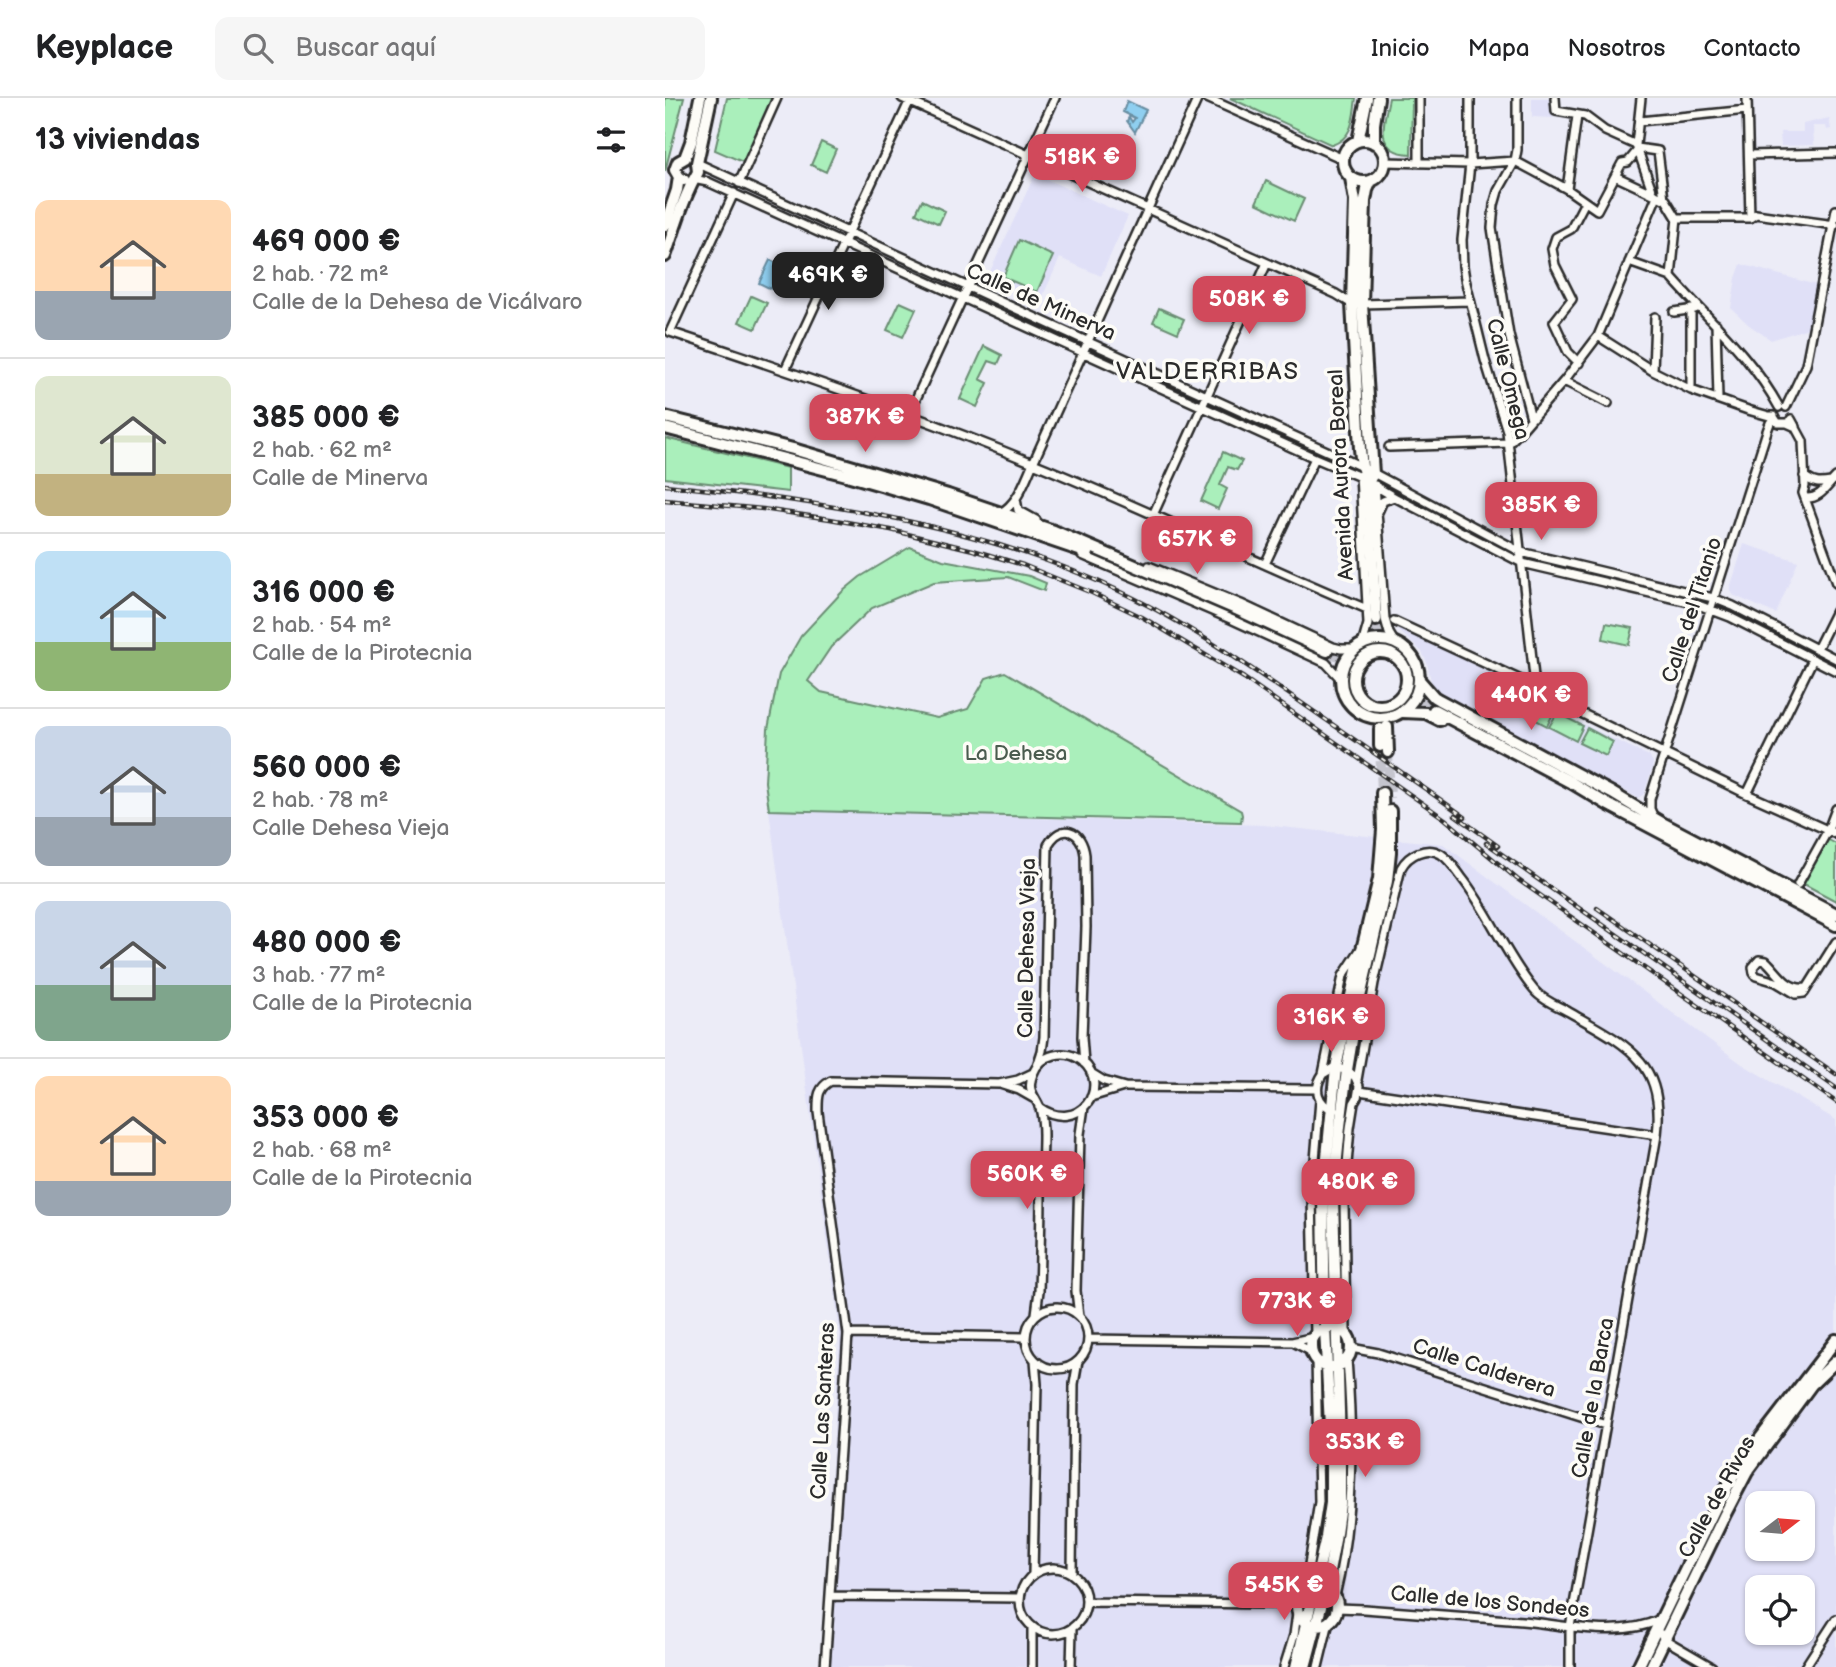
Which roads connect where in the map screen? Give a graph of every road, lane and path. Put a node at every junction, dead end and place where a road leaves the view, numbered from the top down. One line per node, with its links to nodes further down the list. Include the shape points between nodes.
1 (700, 98): 25 (main road)
2 (711, 98): 29 (main road)
3 (777, 98): 39 (street)
4 (1055, 98): 23 (street)
5 (1198, 98): 44 (street)
6 (1207, 98): 26 (street)
7 (1367, 98): 19 (main road)
8 (1378, 98): 20 (main road)
9 (1419, 98): 30 (street)
10 (1471, 98): 32 (street, Calle Omega)
11 (1517, 98): 27 (street)
12 (1555, 98): 17 (street, via 1556,111)
13 (1641, 98): 18 (street)
14 (1747, 98): 16 (street)
15 (907, 99): 23 (street); 50 (street)
16 (1747, 110): 18 (street); 24 (street)
17 (1577, 116): 21 (street, via 1585,116); 40 (street)
18 (1640, 121): 21 (street)
19 (1358, 141): 20 (main road); 26 (main road, via 1349,146)
20 (1374, 143): 28 (main road)
21 (1637, 148): 33 (street); 42 (street, via 1653,193); 42 (street, via 1658,152)
22 (1836, 153): 24 (street)
23 (1029, 154): 44 (street); 57 (street)
24 (1749, 155): 47 (street)
25 (685, 158): 29 (main road); 34 (main road, via 676,165)
26 (1343, 159): 36 (main road)
27 (1515, 161): 31 (street); 35 (street); 40 (street)
28 (1385, 162): 30 (street); 38 (main road, via 1382,172)
29 (697, 163): 37 (main road); 39 (street, Calle de Minerva)
30 (1419, 163): 32 (street)
31 (1492, 163): 32 (street); 35 (street, via 1502,168)
32 (1470, 164): 60 (street, Calle Omega, via 1462,240)
33 (1615, 176): 42 (street); 43 (street, via 1597,210)
34 (679, 177): 37 (main road); 48 (main road)
35 (1506, 177): 81 (street, via 1494,205 1492,228 1517,370)
36 (1352, 178): 38 (main road); 56 (main road, Avenida Aurora Boreal)
37 (693, 179): 41 (street, Calle de Minerva); 52 (main road)
38 (1371, 181): 61 (main road, Avenida Aurora Boreal, via 1365,201)
39 (739, 183): 50 (street, Calle de Minerva)
40 (1567, 189): 43 (street)
41 (734, 193): 51 (street, Calle de Minerva); 70 (street, via 670,332)
42 (1660, 197): 46 (street); 53 (street)
43 (1585, 202): 69 (street, via 1571,229 1556,237 1552,249 1572,299 1554,322 1568,352)
44 (1148, 209): 54 (street); 67 (street)
45 (1836, 210): 49 (street)
46 (1677, 218): 47 (street); 55 (street)
47 (1750, 218): 49 (street, via 1756,214)
48 (665, 225)
49 (1834, 225): 78 (street, via 1806,365)
50 (849, 234): 51 (street); 57 (street, Calle de Minerva)
51 (845, 243): 59 (street, Calle de Minerva); 70 (street)
52 (665, 256)
53 (1629, 262): 55 (street); 66 (street)
54 (1267, 263): 58 (street); 74 (street)
55 (1671, 277): 62 (street)
56 (1352, 285): 58 (street); 61 (main road, Avenida Aurora Boreal)
57 (969, 288): 59 (street); 67 (street, Calle de Minerva)
58 (1336, 294): 61 (street)
59 (964, 298): 68 (street, Calle de Minerva); 79 (street)
60 (1470, 301): 61 (street); 84 (street, Calle Omega)
61 (1357, 304): 88 (main road, Avenida Aurora Boreal)
62 (1695, 309): 63 (street); 65 (street); 73 (street)
63 (1674, 313)
64 (1655, 317): 71 (street)
65 (1716, 324): 75 (street); 78 (street)
66 (1598, 336): 69 (street); 71 (street)
67 (1088, 342): 68 (street); 74 (street, Calle de Minerva)
68 (1083, 353): 77 (street, Calle de Minerva); 87 (street)
69 (1579, 363): 72 (street)
70 (785, 370): 79 (street)
71 (1653, 371): 73 (street)
72 (1565, 381): 76 (street); 81 (street)
73 (1691, 390): 75 (street)
74 (1206, 396): 77 (street); 88 (street, Calle de Minerva)
75 (1718, 399): 82 (street)
76 (1608, 403)
77 (1201, 406): 86 (street, Calle de Minerva); 95 (street)
78 (1782, 407): 82 (street, via 1775,411); 82 (street, via 1791,413)
79 (909, 414): 87 (street)
80 (665, 417): 94 (main road, via 793,449)
81 (1531, 418): 84 (street)
82 (1781, 420): 90 (street, via 1796,427 1803,441); 102 (street, Calle del Titanio, via 1767,431)
83 (665, 428): 97 (main road)
84 (1509, 443): 85 (street); 98 (street, Calle Omega)
85 (1389, 447)
86 (1315, 458): 88 (street, Calle de Minerva); 99 (street)
87 (1033, 463): 93 (street); 95 (street)
88 (1367, 477): 91 (street, Calle de Minerva); 96 (street, Avenida Aurora Boreal); 98 (street, Calle de Minerva); 103 (street, Avenida Aurora Boreal); 106 (main road)
89 (1834, 479): 90 (street); 92 (street, via 1815,498)
90 (1808, 484): 92 (street, via 1803,490)
91 (1394, 497): 96 (street, via 1383,501); 100 (street, Calle de Minerva)
92 (1806, 498): 101 (street)
93 (1016, 499): 94 (street); 97 (street, via 1018,510 1056,527)
94 (1000, 513): 97 (main road)
95 (1153, 515): 99 (street)
96 (1377, 520): 108 (street, Avenida Aurora Boreal, via 1385,619)
97 (1056, 535): 110 (main road); 111 (street, via 1107,549 1333,647); 115 (street, via 1315,657)
98 (1521, 552): 100 (street, Calle Omega); 102 (street, Calle de Minerva)
99 (1265, 564): 103 (street)
100 (1522, 564): 104 (street, Calle de Minerva); 121 (street, Calle Omega, via 1538,691)
101 (1836, 583)
102 (1713, 598): 104 (street, Calle del Titanio); 109 (street, Calle de Minerva)
103 (1367, 609): 111 (street, Avenida Aurora Boreal)
104 (1710, 609): 112 (street, Calle de Minerva); 121 (street, Calle del Titanio)
105 (1836, 611): 109 (street)
106 (1376, 620)
107 (1394, 621): 116 (street)
108 (1395, 643): 111 (main road, via 1378,640); 117 (main road, via 1408,651 1418,668)
109 (1817, 649): 113 (street, Calle de Minerva)
110 (1326, 653)
111 (1362, 653): 115 (main road); 117 (main road, via 1386,650 1402,664)
112 (1813, 659): 114 (street, Calle de Minerva); 122 (street)
113 (1836, 659)
114 (1836, 671)
115 (1348, 677): 118 (main road, via 1365,701); 118 (main road, via 1345,697 1360,713 1379,719 1394,716)
116 (1527, 681)
117 (1413, 684): 118 (main road, via 1415,697 1409,706); 124 (main road)
118 (1390, 707): 125 (main road, via 1430,715)
119 (1384, 728): 120 (main road)
120 (1384, 749)
121 (1665, 753): 122 (street, Calle Omega); 123 (street, Calle del Titanio)
122 (1747, 794): 128 (street, Calle Omega)
123 (1650, 799): 124 (street); 127 (street, Calle del Titanio)
124 (1626, 802): 125 (main road, via 1435,708); 127 (main road)
125 (1607, 804): 132 (main road)
126 (1836, 809): 128 (street)
127 (1654, 819): 131 (main road)
128 (1828, 830): 129 (street, Calle Omega); 130 (street)
129 (1836, 834)
130 (1798, 884)
131 (1836, 914)
132 (1836, 925)
133 (1836, 942): 135 (street)
134 (1361, 947): 137 (main road); 137 (main road, via 1379,879 1386,795 1387,881); 140 (street, via 1343,976)
135 (1806, 988): 135 (street, via 1787,984 1766,961 1759,960 1753,967 1756,976 1796,994)
136 (1084, 1063): 138 (street, via 1064,1054 1049,1057); 138 (street, Calle Dehesa Vieja, via 1085,855 1079,836 1067,831 1058,833 1048,845 1044,1037); 139 (street)
137 (1342, 1069): 140 (street); 141 (street); 152 (main road)
138 (1035, 1070): 142 (street); 147 (street)
139 (1091, 1073): 143 (street); 146 (street)
140 (1323, 1074): 144 (street)
141 (1357, 1080): 145 (street); 153 (street, Calle de la Barca, via 1397,882 1405,860 1428,851 1447,859 1469,887 1536,993 1617,1040 1646,1068 1657,1098)
142 (999, 1084): 147 (street); 157 (street, Calle Las Santeras, via 831,1082 820,1089 818,1112)
143 (1125, 1087): 144 (street); 146 (street)
144 (1317, 1089): 148 (street)
145 (1359, 1091): 149 (street); 153 (street)
146 (1091, 1097): 151 (street)
147 (1033, 1098): 150 (street)
148 (1320, 1100): 152 (street); 156 (street, via 1312,1196)
149 (1354, 1103): 152 (street); 156 (street)
150 (1039, 1107): 151 (street, via 1057,1116); 154 (street, via 1043,1134)
151 (1084, 1107): 155 (street, via 1076,1291)
152 (1337, 1110): 156 (main road)
153 (1657, 1135): 167 (street, Calle de la Barca)
154 (1036, 1314): 155 (street, via 1053,1306); 158 (street)
155 (1079, 1315): 159 (street)
156 (1327, 1332): 161 (street); 162 (main road, via 1350,1339); 164 (main road); 164 (main road, via 1312,1343)
157 (848, 1334): 158 (street); 172 (street, Calle Las Santeras)
158 (1025, 1337): 163 (street)
159 (1088, 1339): 161 (street); 165 (street)
160 (1836, 1339): 173 (main road, Calle de Rivas, via 1739,1466)
161 (1292, 1342): 164 (street)
162 (1351, 1348): 164 (main road); 167 (street, Calle Calderera)
163 (1035, 1360): 165 (street, via 1052,1369); 169 (street)
164 (1328, 1360): 170 (main road, via 1331,1503); 170 (street, via 1352,1447 1346,1541); 171 (street, via 1319,1502)
165 (1079, 1361): 168 (street, via 1074,1384)
166 (1836, 1361): 186 (main road, Calle de Rivas, via 1811,1385 1747,1472)
167 (1606, 1425): 183 (street, Calle de la Barca)
168 (1072, 1573): 169 (street, via 1052,1567); 175 (street, via 1080,1581)
169 (1033, 1574): 174 (street)
170 (1325, 1590): 171 (main road); 177 (main road); 181 (main road)
171 (1302, 1591): 176 (main road)
172 (831, 1595): 174 (street); 188 (street, Calle Las Santeras)
173 (1671, 1597): 178 (main road, Calle de Rivas); 186 (main road, Calle de Rivas, via 1676,1603)
174 (1019, 1598): 182 (street, via 1020,1609)
175 (1086, 1602): 176 (street); 185 (street)
176 (1297, 1608): 181 (main road); 191 (street)
177 (1337, 1608): 180 (main road); 183 (street, Calle de los Sondeos)
178 (1661, 1619): 184 (street, Calle de los Sondeos); 186 (main road, Calle de Rivas)
179 (1836, 1619): 198 (street)
180 (1329, 1622): 181 (main road); 194 (street)
181 (1312, 1625): 192 (main road); 193 (main road)
182 (1032, 1627): 185 (street, via 1052,1634); 189 (street)
183 (1570, 1627): 184 (street, Calle de los Sondeos); 195 (street, Calle de la Barca)
184 (1640, 1627): 186 (street)
185 (1072, 1628): 190 (street)
186 (1659, 1637): 187 (main road, Calle de Rivas); 196 (main road, Calle de Rivas); 197 (street)
187 (1651, 1666)
188 (825, 1667)
189 (1032, 1667)
190 (1071, 1667)
191 (1285, 1667)
192 (1296, 1667)
193 (1305, 1667)
194 (1318, 1667)
195 (1570, 1667)
196 (1638, 1667)
197 (1711, 1667)
198 (1805, 1667)

